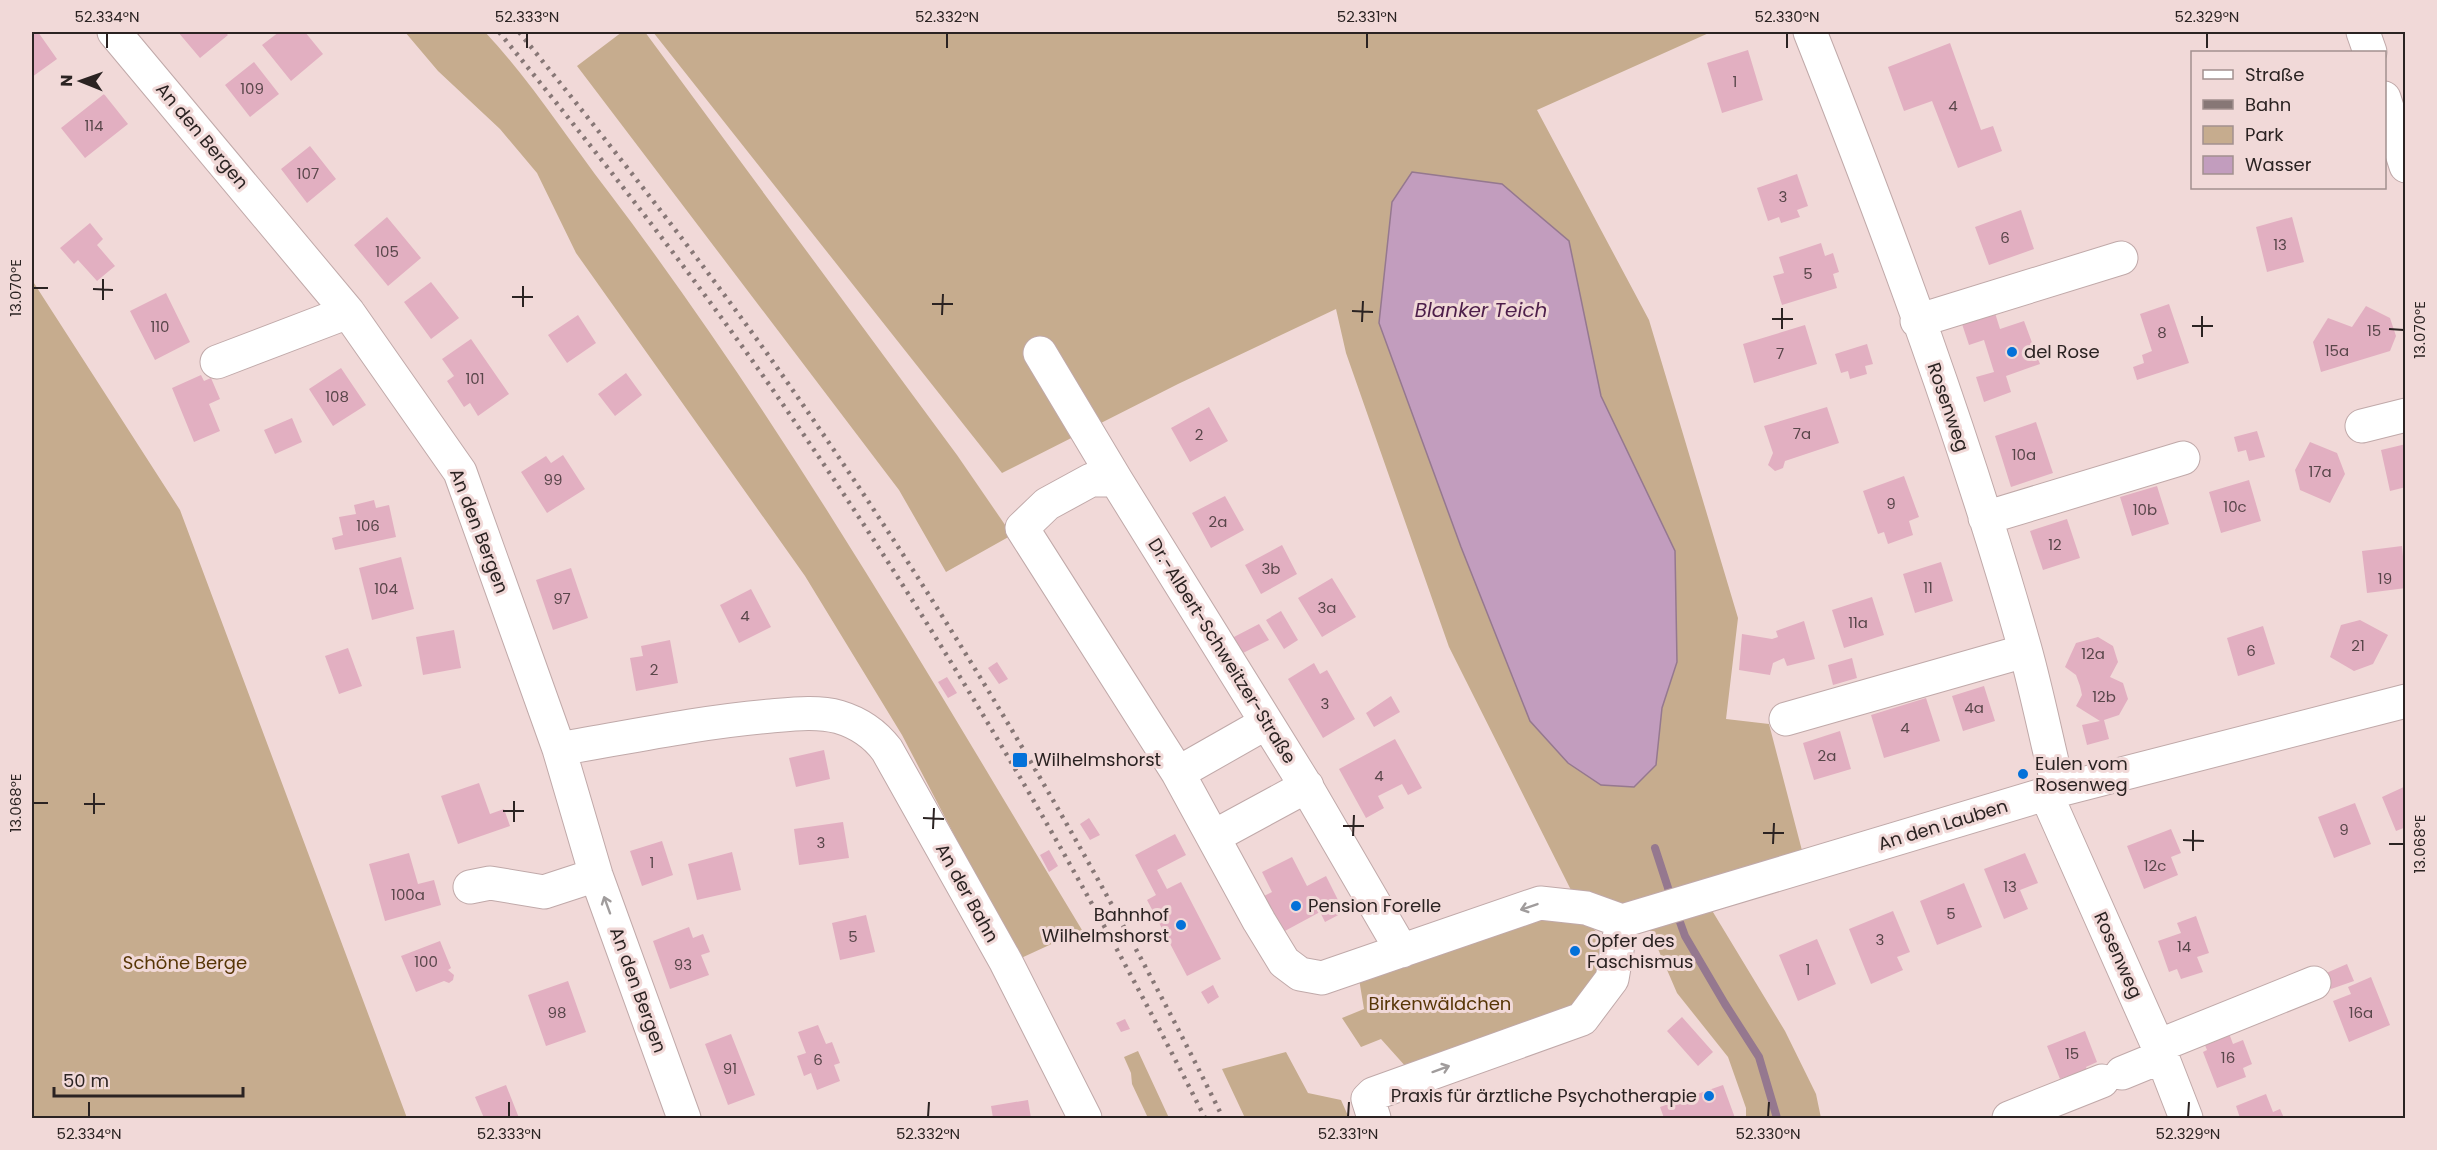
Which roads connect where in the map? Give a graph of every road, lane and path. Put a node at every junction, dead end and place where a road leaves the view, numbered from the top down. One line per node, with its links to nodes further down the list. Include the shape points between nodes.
1 (114, 32): 8 (street, An den Bergen)
2 (1810, 32): 9 (street, Rosenweg)
3 (2363, 32): 4 (street)
4 (2370, 51)
5 (2386, 101): 6 (street)
6 (2406, 166)
7 (2121, 258): 9 (street)
8 (348, 312): 11 (street); 21 (street, An den Bergen, via 460,472)
9 (1917, 321): 16 (street, Rosenweg)
10 (1040, 353): 15 (street, Dr.-Albert-Schweitzer-Straße)
11 (217, 362)
12 (2406, 415): 13 (street)
13 (2362, 426)
14 (2183, 458): 16 (street)
15 (1116, 480): 20 (street, Dr.-Albert-Schweitzer-Straße); 22 (street, via 1091,480 1047,504 1022,528)
16 (1985, 518): 17 (street, Rosenweg)
17 (2025, 651): 19 (street); 24 (street, Rosenweg)
18 (2406, 701): 24 (street, An den Lauben)
19 (1786, 719)
20 (1266, 723): 22 (street); 23 (street, Dr.-Albert-Schweitzer-Straße)
21 (559, 749): 26 (street, An den Bergen); 34 (street, An der Bahn, via 732,719 807,713 838,716 861,726 887,750 1006,963)
22 (1178, 772): 25 (street)
23 (1307, 786): 25 (street); 29 (street, Dr.-Albert-Schweitzer-Straße)
24 (2052, 792): 28 (street, An den Lauben); 31 (street, Rosenweg)
25 (1213, 837): 29 (street, via 1284,962 1300,974 1322,978)
26 (596, 875): 27 (street, via 544,892 490,883); 33 (street, An den Bergen, one-way to 26)
27 (470, 887)
28 (1634, 918): 29 (street, one-way to 29, via 1540,903); 32 (street, one-way to 28, via 1373,1094 1582,1019 1612,979)
29 (1402, 951)
30 (2314, 982): 31 (street)
31 (2159, 1051): 35 (street, via 2112,1077); 36 (street, Rosenweg)
32 (1371, 1109)
33 (684, 1119)
34 (1086, 1119)
35 (2009, 1119)
36 (2186, 1119)

